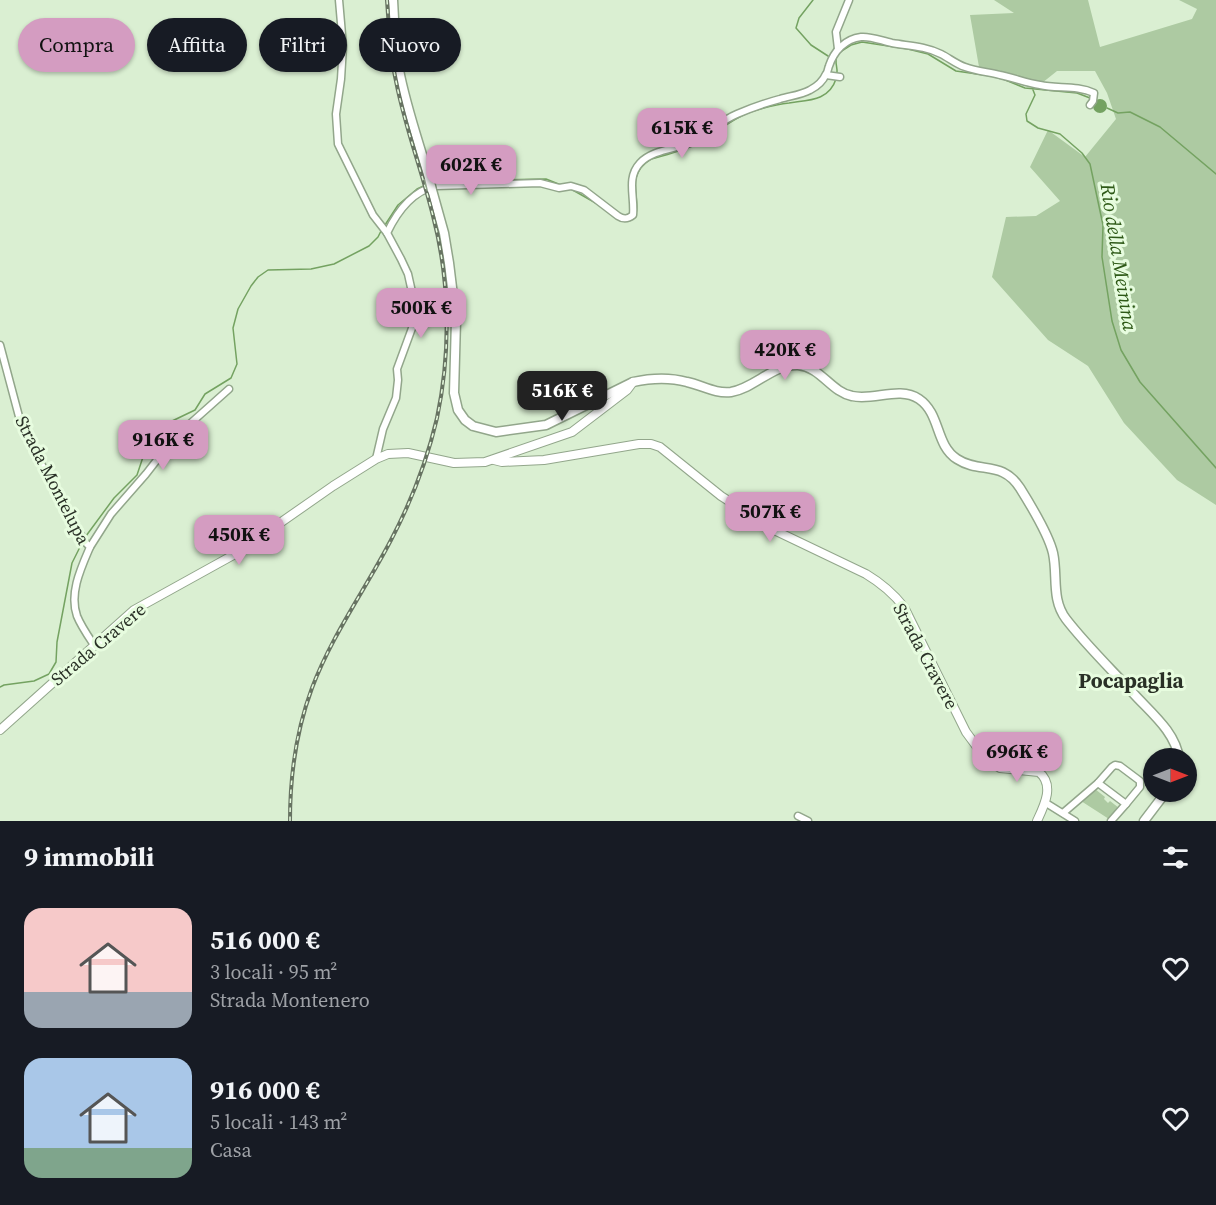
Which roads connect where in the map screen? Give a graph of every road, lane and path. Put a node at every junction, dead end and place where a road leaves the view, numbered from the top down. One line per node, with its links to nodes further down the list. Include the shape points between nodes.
1 (339, 0): 6 (street, via 343,46 336,114 338,144)
2 (393, 0): 8 (main road, bridge, via 399,71 444,233 451,273 456,320 454,393 458,410 472,426 496,432 546,425)
3 (849, 0): 4 (street, via 836,32)
4 (838, 49): 5 (street, via 860,37 914,45 963,67 1049,87 1087,89 1094,93); 6 (street, via 829,64 833,76 808,92 733,115 693,142 642,160 632,178 634,207 629,219 622,219 575,187 540,183 435,186 410,200)
5 (1090, 105)
6 (384, 230): 10 (street, via 408,274 416,310 397,369 396,398)
7 (0, 345): 12 (street, Strada Montelupa, via 21,424)
8 (633, 382): 11 (street, Strada Cravere, via 572,432); 15 (main road, via 666,378 731,392 795,365 813,370 851,396 901,393 920,399 933,414 942,441 954,458 967,465 1005,472 1016,481 1049,542 1055,563 1057,600 1064,616 1166,729)
9 (230, 389): 12 (street, via 174,438)
10 (376, 459): 11 (street, Strada Cravere, via 408,453 454,463); 13 (street, Strada Cravere, via 237,553 134,610)
11 (493, 459): 18 (street, Strada Cravere, via 544,460 651,444 774,530 866,574 904,607 966,732 983,754 1000,768 1039,772 1047,782)
12 (88, 545): 13 (street, Strada Montelupa, via 75,603 78,617)
13 (94, 645): 14 (street, Strada Cravere)
14 (0, 730)
15 (1177, 748)
16 (1098, 783): 19 (street); 19 (street, via 1112,767 1120,766 1140,781 1140,787); 20 (street)
17 (1158, 802): 26 (main road)
18 (1046, 803): 20 (street); 23 (street)
19 (1126, 804): 25 (street)
20 (1064, 813): 24 (street)
21 (798, 816): 22 (street)
22 (808, 821)
23 (1037, 821)
24 (1075, 821)
25 (1110, 821)
26 (1144, 821)

